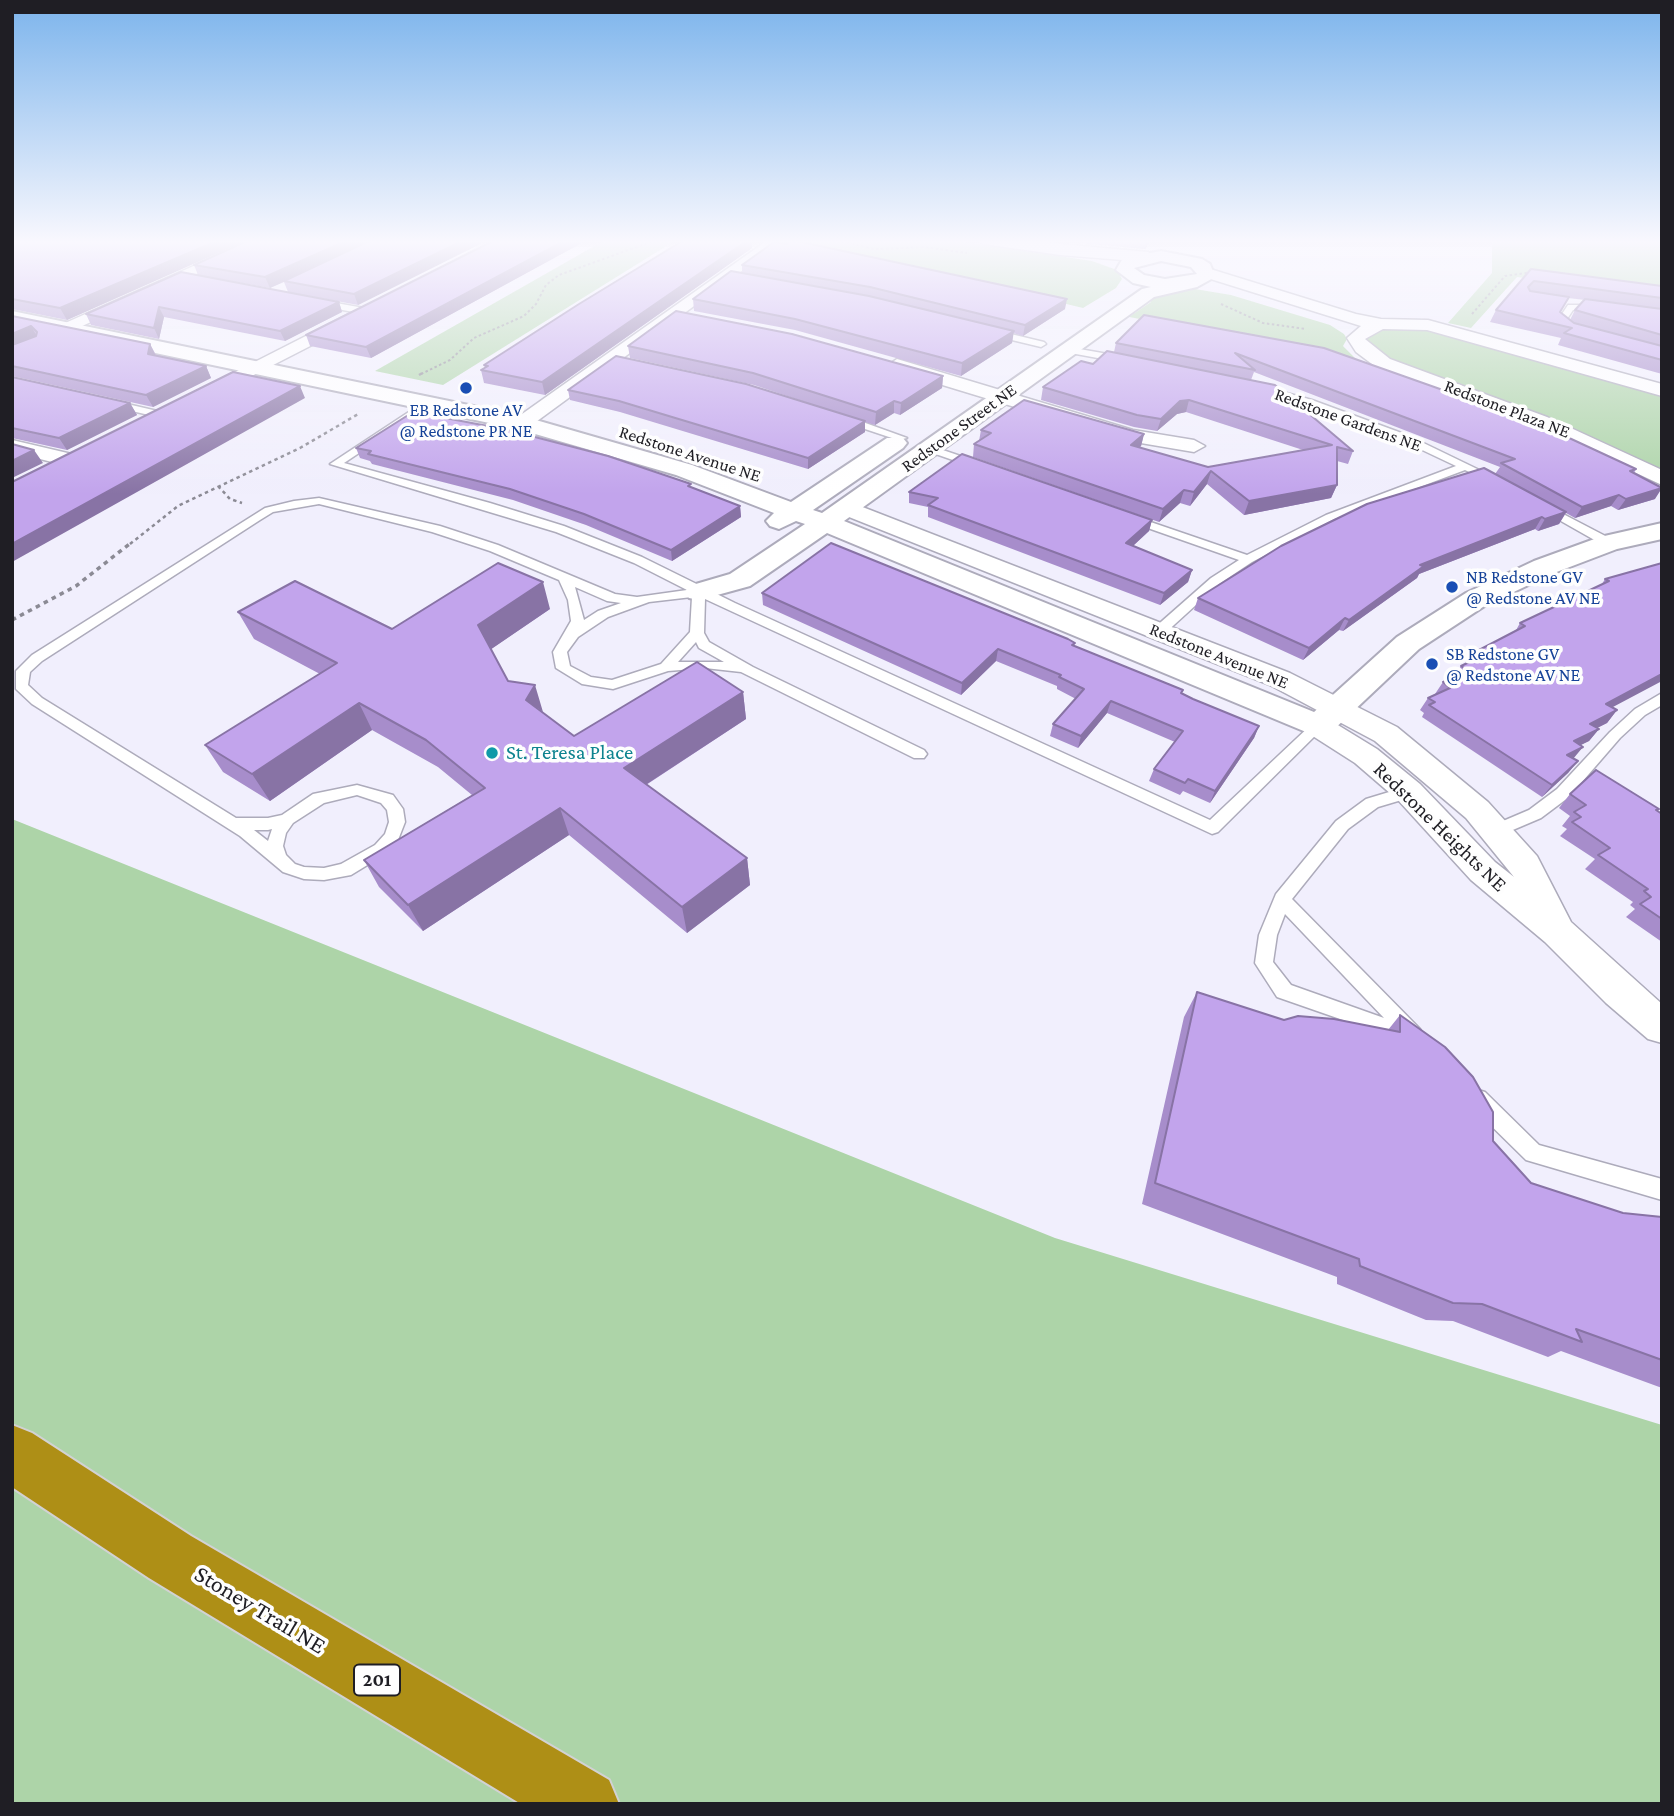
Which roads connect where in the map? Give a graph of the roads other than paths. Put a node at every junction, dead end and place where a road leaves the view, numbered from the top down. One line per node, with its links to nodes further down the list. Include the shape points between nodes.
1 (48, 325): 12 (street, Redstone Avenue NE)
2 (70, 325): 12 (street)
3 (126, 325): 18 (street, Redstone Avenue NE)
4 (338, 325): 18 (street)
5 (660, 325): 33 (street, via 617,360)
6 (1070, 325): 16 (street, Redstone Street NE)
7 (1103, 325): 17 (street, Redstone Street NE)
8 (1336, 325): 15 (street, Redstone Plaza NE)
9 (1379, 325): 15 (street)
10 (1422, 325): 26 (street)
11 (1559, 325): 14 (lane)
12 (63, 328): 22 (street, Redstone Avenue NE)
13 (986, 330): 16 (lane)
14 (1584, 334)
15 (1356, 338): 45 (street, Redstone Plaza NE, via 1383,363 1540,421)
16 (1041, 344): 19 (street, Redstone Street NE)
17 (1069, 349): 21 (lane); 27 (street, Redstone Street NE)
18 (277, 356): 22 (street); 33 (street, Redstone Avenue NE)
19 (1019, 359)
20 (880, 360): 25 (street)
21 (1142, 364)
22 (253, 368): 29 (street, Redstone Avenue NE); 32 (street)
23 (997, 373): 25 (street, Redstone Street NE)
24 (1255, 387): 42 (lane, Redstone Gardens NE, via 1308,401)
25 (975, 388): 27 (street); 30 (street, Redstone Street NE)
26 (1662, 390)
27 (1002, 397): 38 (street, via 1130,436); 40 (street, Redstone Street NE)
28 (94, 400): 32 (lane)
29 (426, 404): 33 (street, Redstone Avenue NE); 56 (lane, via 335,464 560,529 638,560)
30 (951, 404)
31 (825, 413): 36 (lane)
32 (162, 415): 35 (street)
33 (530, 416): 48 (street, Redstone Avenue NE, via 684,470)
34 (922, 425): 36 (street, Redstone Street NE)
35 (126, 432)
36 (902, 438): 48 (street, Redstone Street NE)
37 (12, 446): 41 (street)
38 (1194, 446)
39 (91, 449): 41 (street)
40 (931, 449): 43 (lane); 48 (street, Redstone Street NE)
41 (68, 460): 44 (street)
42 (1467, 466): 46 (lane, Redstone Gardens NE); 53 (lane, via 1330,517)
43 (989, 469)
44 (46, 472)
45 (1662, 478)
46 (1502, 484)
47 (1536, 502): 52 (lane)
48 (820, 509): 51 (street); 56 (street, via 740,580); 58 (street, Redstone Avenue NE); 64 (street, Redstone Avenue NE, via 1264,701)
49 (1119, 514): 53 (lane)
50 (1662, 531): 52 (street)
51 (754, 539)
52 (1609, 543): 64 (street, via 1476,599 1408,643)
53 (1248, 559): 58 (lane, via 1215,581)
54 (723, 561): 56 (street, via 713,568)
55 (565, 579): 57 (lane, via 612,598); 60 (lane, via 578,621); 68 (lane, via 494,548 436,530 319,502 294,503 256,518 23,671 21,686 37,701)
56 (699, 592): 57 (lane); 59 (lane); 64 (lane, via 1212,828)
57 (636, 601): 60 (lane, via 603,614)
58 (1158, 632): 64 (street, Redstone Avenue NE, via 1280,679)
59 (697, 633): 61 (lane); 62 (lane, via 704,645)
60 (573, 634): 61 (lane, via 560,652 563,668 587,681 613,685)
61 (666, 667): 62 (lane, via 705,664)
62 (748, 670): 65 (lane)
63 (1662, 698): 69 (lane, via 1640,712 1563,793 1535,814)
64 (1327, 716): 66 (street, Redstone Heights NE, via 1366,757); 69 (street, Redstone Heights NE, via 1385,734 1438,775)
65 (919, 754)
66 (1409, 792): 71 (lane, via 1372,803 1342,825); 72 (street, Redstone Heights NE, via 1483,871)
67 (287, 819): 68 (lane); 70 (lane, via 276,839); 70 (lane, via 319,797 357,790 387,799 397,822 381,849 345,870 304,873)
68 (232, 824): 70 (lane)
69 (1495, 831): 72 (street, Redstone Heights NE, via 1525,865)
70 (278, 858)
71 (1282, 899): 71 (lane, via 1421,1042 1284,991 1264,963 1268,935)
72 (1558, 932): 73 (street, Redstone Heights NE)
73 (1662, 1027)
74 (1465, 1086): 75 (lane, via 1533,1153)
75 (1662, 1190)
76 (12, 1453): 77 (highway, Stoney Trail NE / 201, via 170,1556)
77 (585, 1804)

